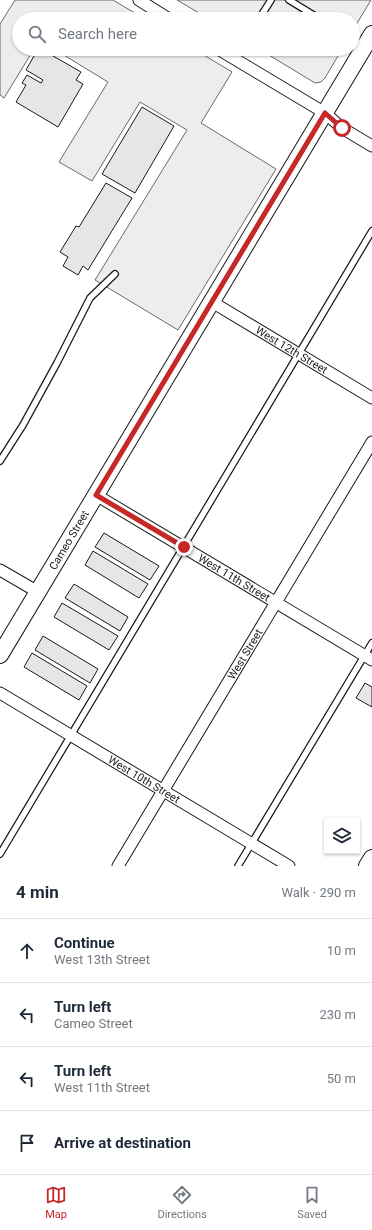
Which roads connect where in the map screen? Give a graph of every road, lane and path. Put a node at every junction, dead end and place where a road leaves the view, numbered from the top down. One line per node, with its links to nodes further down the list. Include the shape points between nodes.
1 (139, 0): 4 (street)
2 (271, 0): 5 (lane)
3 (289, 0): 6 (lane)
4 (160, 12)
5 (263, 12)
6 (309, 12)
7 (372, 34): 8 (street, Cameo Street)
8 (360, 54)
9 (230, 56): 11 (street)
10 (359, 56): 11 (street, Cameo Street)
11 (325, 113): 12 (street, via 342,128); 15 (street, Cameo Street)
12 (372, 146)
13 (372, 232): 16 (lane)
14 (115, 274): 19 (lane, via 90,298 27,418)
15 (212, 302): 16 (street, West 12th Street); 20 (street, Cameo Street)
16 (299, 354): 17 (street, West 12th Street); 21 (lane)
17 (372, 398)
18 (372, 442): 24 (street, West Street)
19 (0, 461)
20 (96, 495): 21 (street, West 11th Street); 23 (street, Cameo Street)
21 (184, 547): 24 (street, West 11th Street); 29 (lane)
22 (0, 570): 23 (street)
23 (38, 592): 26 (street, Cameo Street)
24 (276, 602): 27 (street, West 11th Street); 30 (street, West Street)
25 (372, 643): 27 (lane)
26 (0, 655)
27 (368, 658): 31 (lane)
28 (0, 693): 29 (street, West 10th Street)
29 (70, 735): 30 (street, West 10th Street); 32 (lane)
30 (163, 790): 31 (street, West 10th Street); 34 (street, West Street)
31 (252, 844): 35 (lane); 36 (street, West 10th Street)
32 (0, 854)
33 (372, 858): 37 (street)
34 (118, 866)
35 (238, 866)
36 (289, 866)
37 (368, 866)

